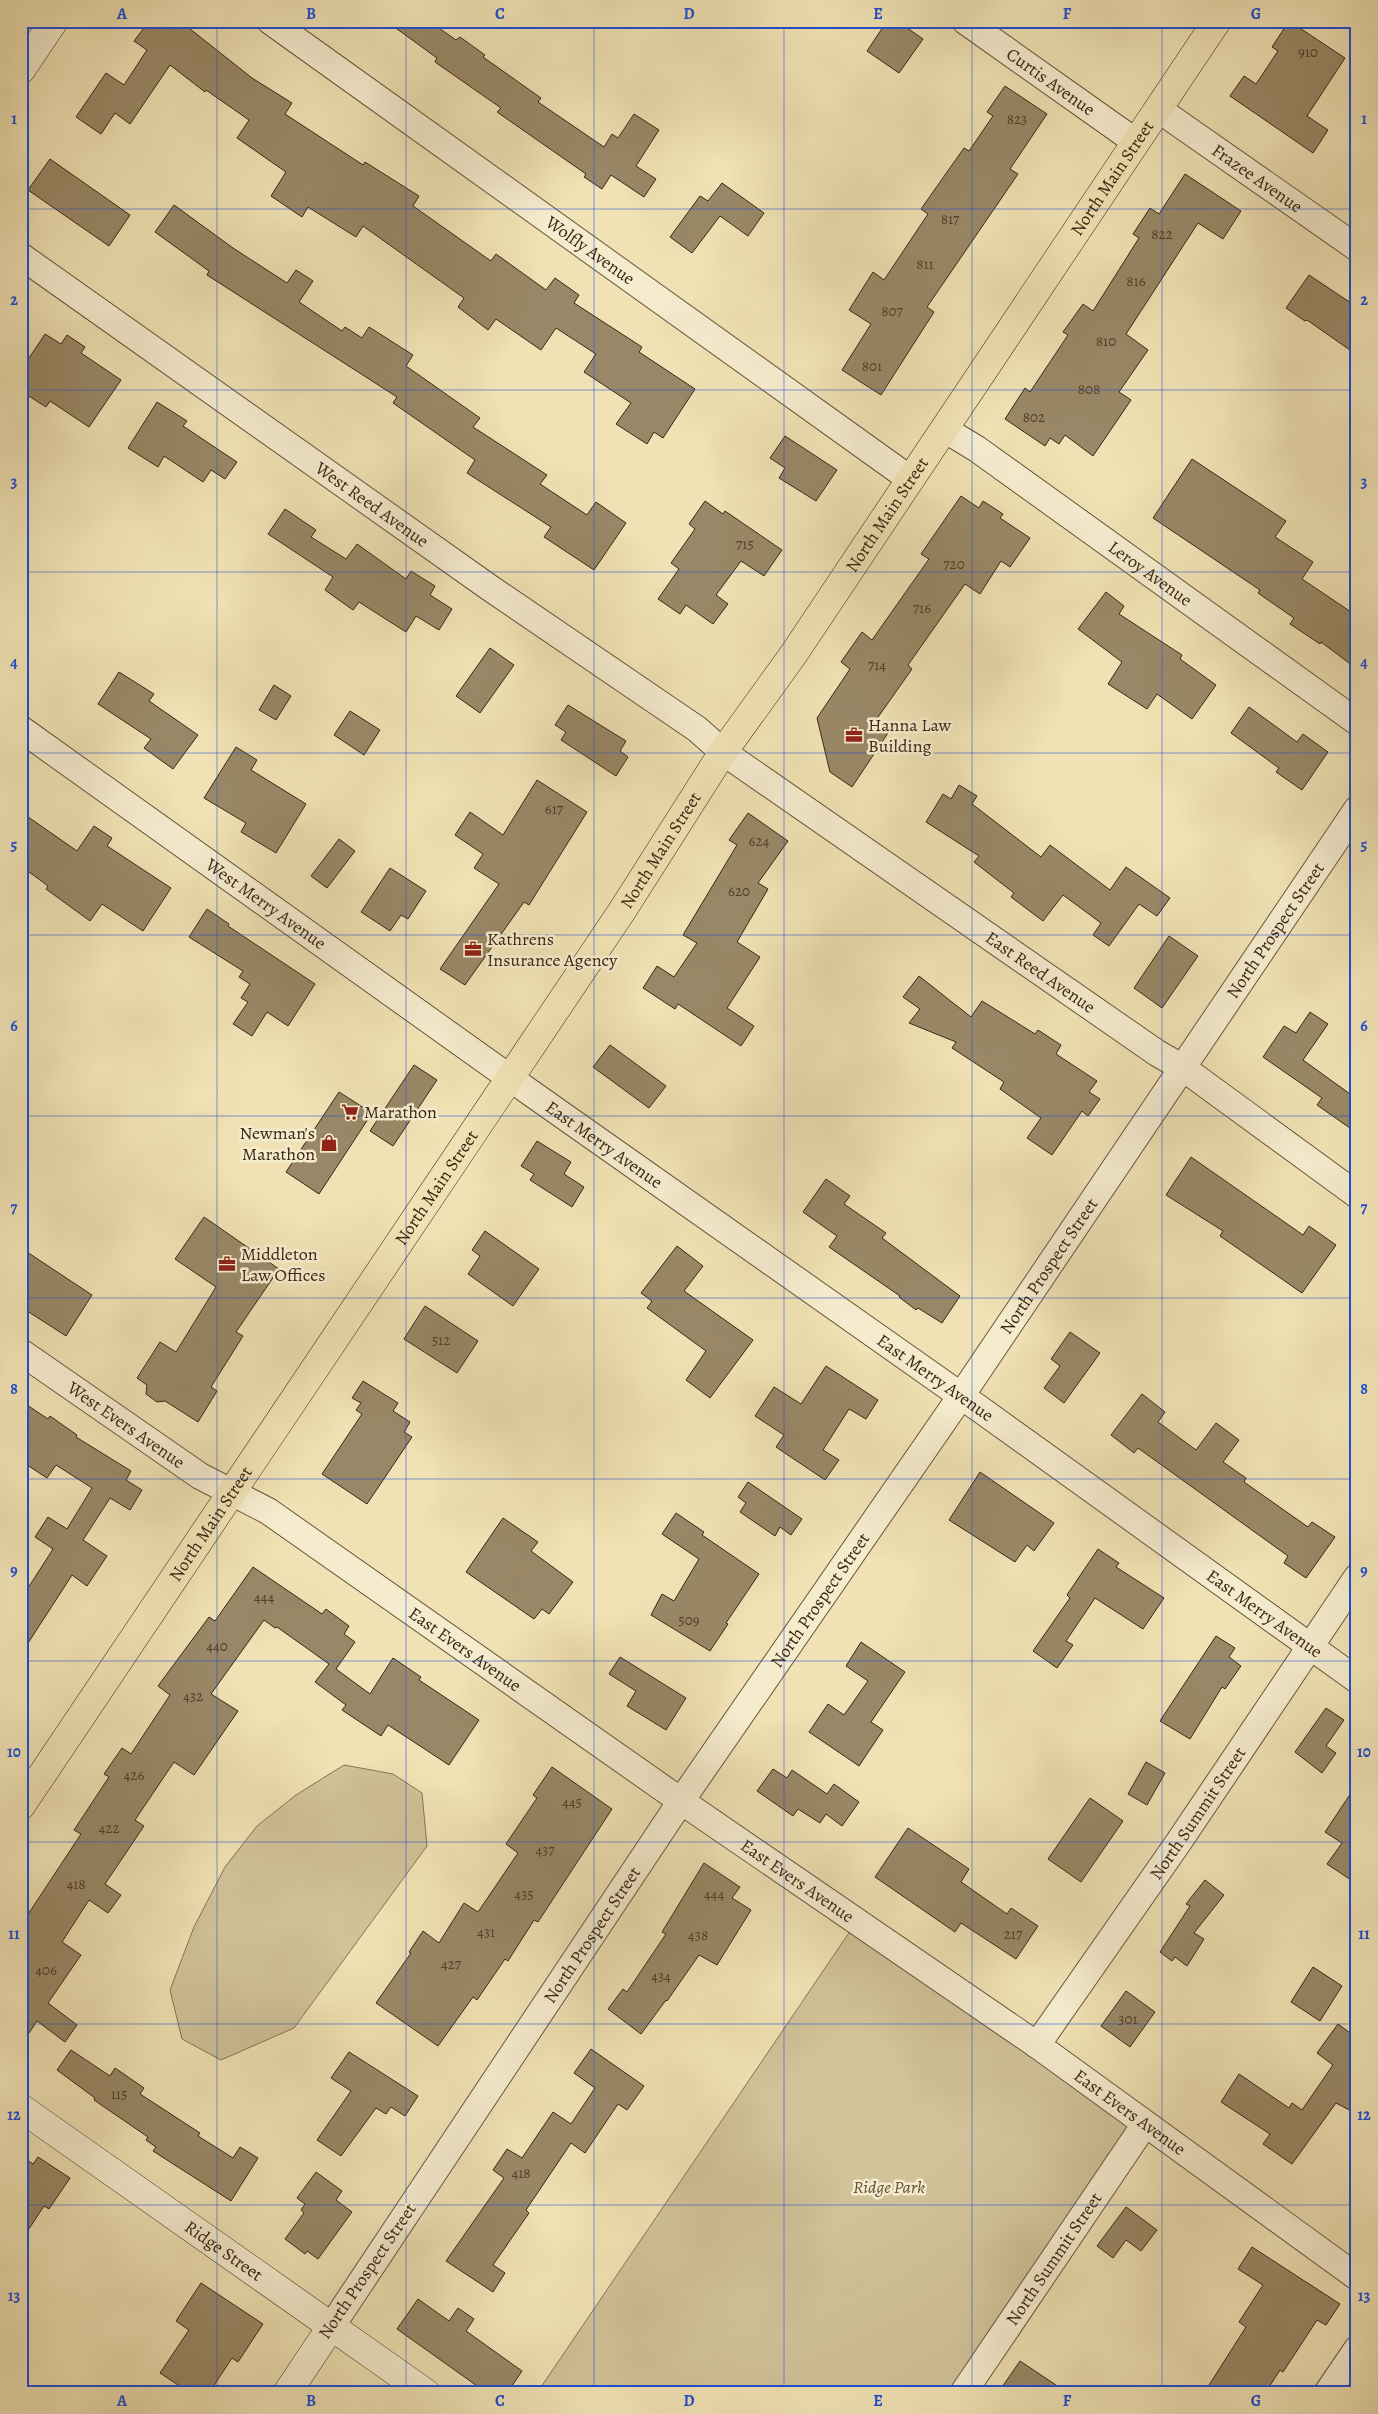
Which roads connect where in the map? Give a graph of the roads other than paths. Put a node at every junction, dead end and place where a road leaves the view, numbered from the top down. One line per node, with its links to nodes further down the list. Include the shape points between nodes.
1 (54, 21): 5 (street)
2 (270, 21): 11 (street, Wolfly Avenue)
3 (965, 21): 7 (street, Curtis Avenue)
4 (1217, 21): 6 (main road, North Main Street)
5 (21, 70)
6 (1158, 109): 7 (main road, North Main Street); 8 (street, Frazee Avenue)
7 (1136, 142): 10 (main road, North Main Street)
8 (1357, 248)
9 (21, 256): 14 (street, West Reed Avenue, via 490,588 697,729)
10 (944, 429): 11 (main road, North Main Street); 12 (street, Leroy Avenue)
11 (910, 479): 14 (main road, North Main Street, via 793,655)
12 (1357, 722)
13 (21, 729): 17 (street, West Merry Avenue)
14 (723, 752): 16 (street, East Reed Avenue, via 1157,1054); 17 (main road, North Main Street)
15 (1357, 809): 16 (street, North Prospect Street)
16 (1183, 1068): 18 (street, East Reed Avenue); 20 (street, North Prospect Street)
17 (511, 1078): 20 (street, East Merry Avenue); 21 (main road, North Main Street)
18 (1357, 1195)
19 (21, 1352): 21 (street, West Evers Avenue, via 194,1472)
20 (961, 1396): 23 (street, East Merry Avenue); 26 (street, North Prospect Street)
21 (232, 1492): 25 (main road, North Main Street); 26 (street, East Evers Avenue, via 276,1517)
22 (1357, 1577): 23 (street, North Summit Street)
23 (1310, 1647): 24 (street, East Merry Avenue); 27 (street, North Summit Street)
24 (1357, 1680)
25 (25, 1792)
26 (681, 1801): 27 (street, East Evers Avenue); 31 (street, North Prospect Street)
27 (1037, 2045): 29 (street, East Evers Avenue)
28 (21, 2108): 31 (street, Ridge Street)
29 (1145, 2124): 30 (street, East Evers Avenue); 35 (street, North Summit Street)
30 (1357, 2277)
31 (332, 2327): 33 (street, North Prospect Street); 34 (street, Ridge Street)
32 (1357, 2349): 36 (street)
33 (287, 2393)
34 (426, 2393)
35 (962, 2393)
36 (1327, 2393)

